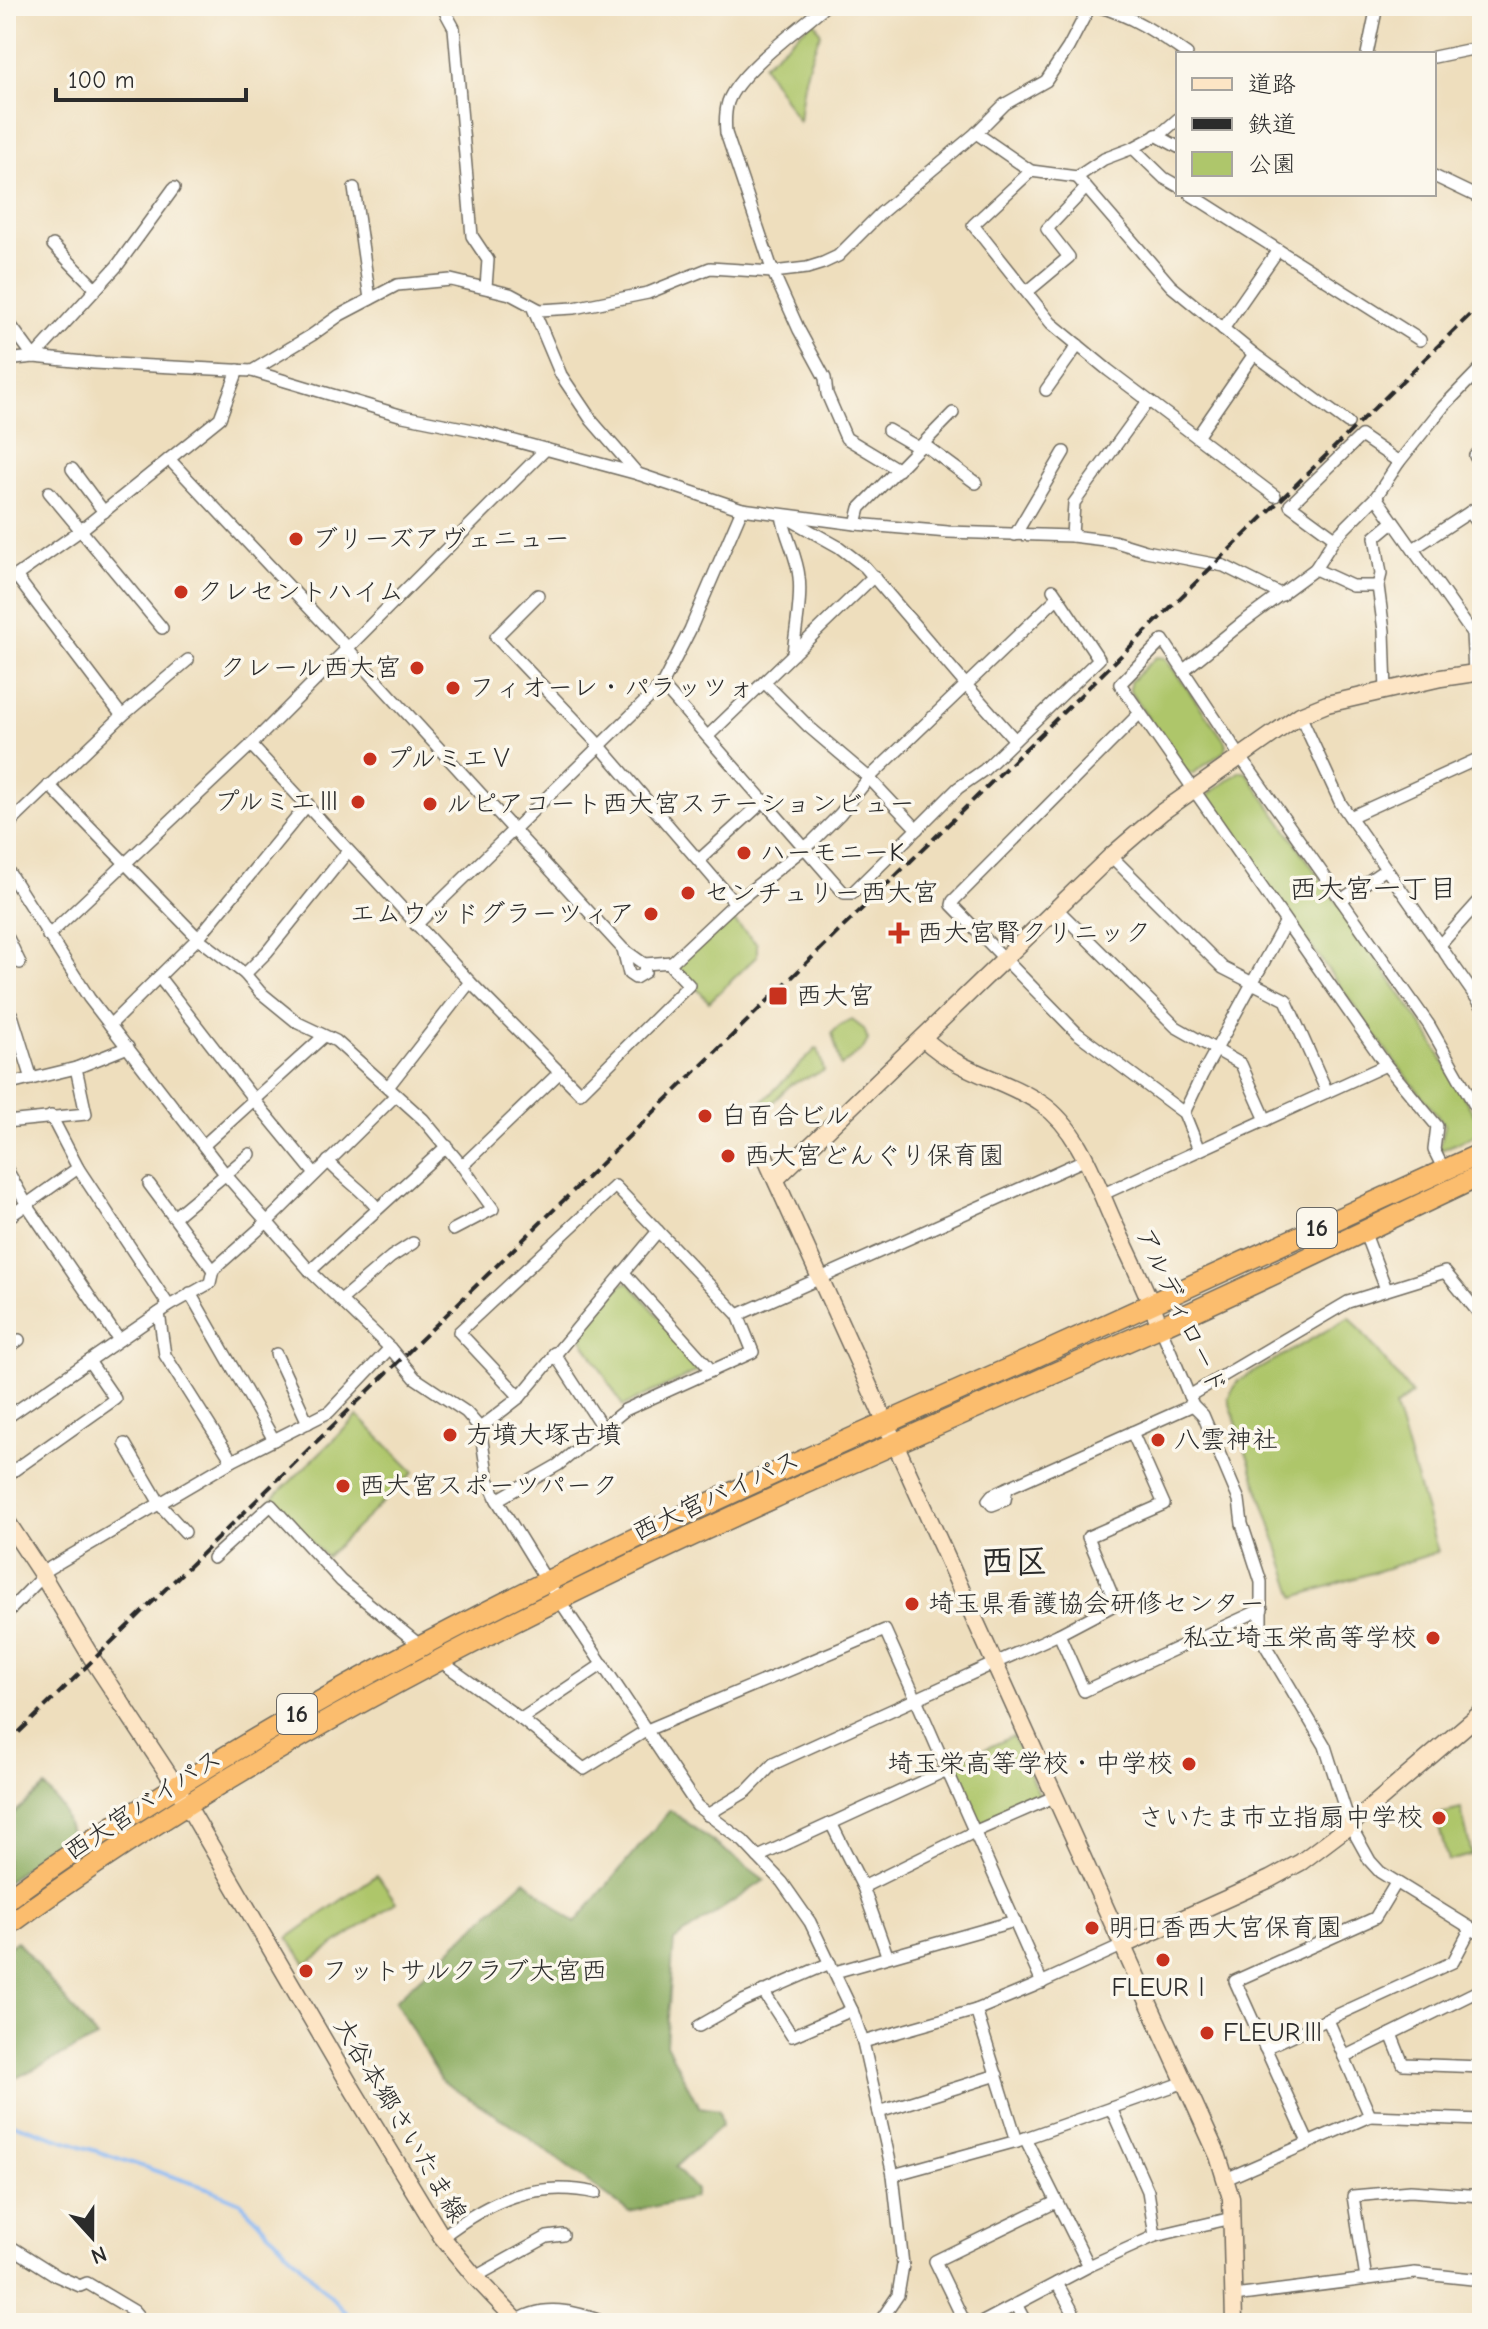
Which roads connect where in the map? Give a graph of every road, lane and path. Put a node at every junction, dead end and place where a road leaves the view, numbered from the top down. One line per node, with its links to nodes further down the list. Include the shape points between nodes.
1 (442, 6): 26 (street, via 454,28 472,236 488,260)
2 (825, 6): 25 (street, via 737,85 724,120)
3 (1093, 6): 6 (street, via 1124,13); 10 (street, via 1046,81 1005,104)
4 (1377, 6): 7 (street)
5 (1482, 47): 8 (street)
6 (1184, 52)
7 (1367, 52)
8 (1436, 57)
9 (1176, 120): 11 (street)
10 (976, 133): 14 (street); 25 (street, via 838,256 807,268)
11 (1156, 135): 12 (street); 13 (street)
12 (1176, 146)
13 (1133, 148): 15 (street); 17 (street)
14 (1031, 171): 15 (street); 28 (street, via 973,225)
15 (1077, 177): 20 (street)
16 (1436, 177): 22 (street)
17 (1176, 185)
18 (174, 188): 27 (street)
19 (354, 188): 29 (street)
20 (1085, 189): 28 (street, via 1047,229 1069,257); 32 (street, via 1171,286)
21 (1193, 196): 24 (street)
22 (1482, 199)
23 (53, 245): 27 (street)
24 (1278, 250): 32 (street); 33 (street)
25 (773, 272): 30 (street, via 710,268 613,301 574,308); 55 (street, via 825,378 846,438)
26 (486, 287): 29 (street, via 451,280 397,285); 30 (street)
27 (96, 289): 36 (street)
28 (1027, 292): 34 (street, via 1051,323)
29 (370, 299): 40 (street)
30 (532, 306): 56 (street, via 561,375)
31 (6, 319): 36 (street)
32 (1223, 329): 35 (street)
33 (1420, 340)
34 (1078, 345): 41 (street); 42 (street)
35 (1254, 354): 44 (street); 46 (street)
36 (34, 357): 37 (street); 39 (street)
37 (6, 360)
38 (1482, 367): 52 (street)
39 (238, 370): 40 (street); 51 (street, via 220,418)
40 (252, 371): 48 (street, via 403,416)
41 (1046, 390)
42 (1148, 401): 46 (street); 71 (street, via 1074,503)
43 (953, 413): 47 (street)
44 (1348, 423)
45 (888, 430): 47 (street)
46 (1197, 437): 59 (street)
47 (921, 446): 55 (street); 57 (street)
48 (546, 449): 56 (street); 81 (street)
49 (1482, 449): 53 (street, via 1475,456)
50 (1064, 452): 70 (street)
51 (169, 459): 63 (street); 81 (street)
52 (1399, 462): 60 (street); 72 (street, via 1361,436 1290,505)
53 (1482, 467)
54 (72, 469): 63 (street)
55 (899, 470): 67 (street, via 860,508)
56 (638, 474): 62 (street)
57 (976, 483)
58 (49, 492): 69 (street)
59 (1275, 496)
60 (1376, 497): 66 (street); 72 (street)
61 (1482, 504): 64 (street)
62 (742, 509): 65 (street); 87 (street)
63 (104, 512): 69 (street)
64 (1470, 512): 68 (street); 73 (street)
65 (782, 515): 67 (street); 75 (street, via 839,547); 82 (street, via 800,579)
66 (1393, 522): 73 (street); 77 (street, via 1375,537)
67 (856, 524): 70 (street)
68 (1482, 529)
69 (81, 530): 76 (street); 80 (street)
70 (1015, 535): 71 (street)
71 (1072, 536): 79 (street, via 1224,566)
72 (1335, 538): 74 (street)
73 (1413, 549): 85 (street, via 1472,633)
74 (1315, 569): 77 (street, via 1352,586); 79 (street)
75 (874, 576): 82 (street); 88 (street)
76 (11, 580): 92 (street)
77 (1378, 586): 89 (street)
78 (538, 595): 96 (street, via 496,637)
79 (1282, 595): 84 (street)
80 (162, 628)
81 (347, 648): 95 (street); 107 (street)
82 (793, 654): 86 (street)
83 (188, 660): 92 (street)
84 (1184, 670): 90 (street, via 1163,640 1120,684); 97 (street)
85 (1478, 672): 89 (street)
86 (764, 682): 93 (street); 99 (street)
87 (662, 685): 93 (street); 96 (street)
88 (966, 685): 94 (street); 94 (street, via 1055,594 1099,659); 99 (street)
89 (1386, 692): 91 (street)
90 (1139, 714): 101 (street); 126 (street, via 953,901)
91 (1300, 715): 97 (street); 104 (street)
92 (122, 716): 100 (street)
93 (709, 735): 102 (street)
94 (1015, 740): 106 (street)
95 (251, 745): 103 (street); 112 (street)
96 (600, 746): 107 (street); 111 (street)
97 (1240, 756): 101 (street); 116 (street)
98 (1482, 757): 104 (street)
99 (869, 778): 106 (street); 108 (street)
100 (49, 785): 105 (street); 112 (street)
101 (1193, 790): 110 (street); 119 (street)
102 (765, 800): 108 (street); 111 (street)
103 (308, 804): 109 (street); 123 (street)
104 (1350, 817): 113 (street)
105 (6, 827)
106 (917, 829): 108 (street, via 852,893 844,893)
107 (515, 831): 120 (street); 125 (street)
108 (805, 848): 117 (street)
109 (348, 851): 120 (street); 130 (street)
110 (1111, 856): 118 (street); 133 (street, via 1223,968)
111 (699, 860): 117 (street)
112 (124, 864): 122 (street); 123 (street)
113 (1386, 869): 116 (street); 124 (street)
114 (8, 874): 122 (street)
115 (1482, 898): 124 (street)
116 (1341, 900): 149 (street, via 1429,1025)
117 (735, 903): 127 (street)
118 (1056, 908): 126 (street); 140 (street, via 1176,1027)
119 (1285, 923): 133 (street); 141 (street)
120 (416, 925): 132 (street)
121 (6, 934): 128 (street)
122 (48, 936): 136 (street)
123 (198, 938): 130 (street); 131 (street)
124 (1439, 946): 134 (street)
125 (623, 949): 129 (street); 129 (street, via 631,977 643,974)
126 (1004, 959): 138 (street); 150 (street, via 1077,1033)
127 (672, 962): 129 (street); 143 (street, via 689,985 580,1093)
128 (20, 963)
129 (644, 964)
130 (245, 974): 137 (street, via 298,1023)
131 (159, 977): 136 (street); 148 (street)
132 (470, 982): 143 (street); 146 (street)
133 (1253, 984): 140 (street); 147 (street, via 1286,1000)
134 (1482, 1006)
135 (6, 1016): 144 (street, via 12,1015)
136 (110, 1025): 139 (street)
137 (324, 1036): 146 (street); 148 (street)
138 (924, 1039): 160 (street, アルディロード, via 957,1065 1045,1106 1066,1127); 169 (street)
139 (128, 1047): 142 (street); 154 (street)
140 (1215, 1051): 150 (street); 152 (street, via 1241,1064)
141 (1386, 1065): 147 (street); 165 (street, via 1437,1126 1434,1150)
142 (76, 1068): 144 (street); 151 (street, via 86,1114)
143 (560, 1072): 162 (street)
144 (32, 1079): 145 (street)
145 (6, 1085)
146 (392, 1091): 155 (street); 161 (street)
147 (1327, 1092): 152 (street)
148 (255, 1101): 154 (street); 166 (street)
149 (1482, 1112)
150 (1184, 1113): 157 (street)
151 (51, 1116): 153 (street); 164 (street)
152 (1266, 1120): 157 (street)
153 (6, 1122)
154 (204, 1145): 167 (street)
155 (447, 1146): 162 (street); 173 (street)
156 (762, 1150): 169 (street)
157 (1199, 1150): 171 (street)
158 (1482, 1153): 165 (highway, 西大宮バイパス / 16)
159 (250, 1154): 167 (street)
160 (1084, 1160): 171 (street, アルディロード); 184 (street)
161 (328, 1161): 166 (street); 173 (street)
162 (462, 1166): 177 (street, via 493,1209)
163 (6, 1168): 172 (street)
164 (78, 1168): 172 (street); 189 (street)
165 (1444, 1170): 188 (highway, 西大宮バイパス / 16)
166 (315, 1174): 176 (street)
167 (226, 1175): 174 (street); 176 (street)
168 (1482, 1175): 179 (highway, 西大宮バイパス / 16)
169 (776, 1179): 184 (street)
170 (149, 1184): 174 (street)
171 (1101, 1195): 188 (street, アルディロード)
172 (27, 1205): 175 (street); 194 (street)
173 (377, 1208): 182 (street)
174 (174, 1217): 181 (street)
175 (6, 1219)
176 (267, 1222): 181 (street); 182 (street)
177 (453, 1230)
178 (658, 1231): 183 (street); 190 (street); 201 (street, via 615,1186 459,1332)
179 (1364, 1231): 185 (street); 192 (highway, 西大宮バイパス / 16)
180 (413, 1243): 187 (street)
181 (213, 1270): 186 (street, via 210,1283)
182 (310, 1271): 187 (street)
183 (623, 1272): 197 (street); 200 (street)
184 (822, 1278): 190 (street); 204 (street)
185 (1386, 1289): 191 (street, via 1445,1272); 202 (street, via 1348,1302)
186 (190, 1293): 189 (street); 209 (street)
187 (341, 1300): 195 (street)
188 (1152, 1305): 192 (street, アルディロード); 204 (highway, 西大宮バイパス / 16)
189 (164, 1310): 194 (street); 212 (street, via 165,1355)
190 (738, 1315): 200 (street, via 753,1352)
191 (1482, 1317)
192 (1160, 1326): 202 (street, アルディロード); 210 (highway, 西大宮バイパス / 16)
193 (19, 1340): 196 (street)
194 (119, 1340): 199 (street)
195 (390, 1348): 205 (street, via 329,1412); 207 (street, via 415,1378 466,1412)
196 (6, 1349)
197 (554, 1353): 201 (street); 206 (street)
198 (276, 1354): 205 (street)
199 (89, 1361): 203 (street); 213 (street, via 115,1399)
200 (712, 1371): 206 (street, via 625,1410)
201 (520, 1397): 207 (street)
202 (1191, 1400): 208 (street); 224 (street, アルディロード, via 1203,1415 1239,1500 1261,1582)
203 (6, 1418)
204 (887, 1422): 210 (street); 222 (highway, 西大宮バイパス / 16)
205 (308, 1423): 209 (street)
206 (602, 1427): 215 (street, via 558,1465)
207 (480, 1428): 215 (street)
208 (1132, 1432): 214 (street); 226 (street, via 1164,1504 1088,1537 1116,1604)
209 (274, 1440): 212 (street)
210 (896, 1442): 223 (highway, 西大宮バイパス / 16); 229 (street)
211 (125, 1444): 216 (street)
212 (232, 1461): 216 (street)
213 (6, 1476)
214 (1007, 1488)
215 (497, 1500): 222 (street)
216 (160, 1503): 218 (street); 221 (street)
217 (6, 1520): 219 (street, 大谷本郷さいたま線)
218 (185, 1532)
219 (12, 1543): 221 (street, 大谷本郷さいたま線)
220 (213, 1558): 227 (street, via 271,1505 341,1581)
221 (42, 1574): 225 (street); 236 (street, 大谷本郷さいたま線)
222 (546, 1580): 223 (street); 227 (highway, 西大宮バイパス / 16)
223 (558, 1598): 228 (highway, 西大宮バイパス / 16); 230 (street)
224 (1262, 1609): 226 (street, via 1084,1691); 241 (street, アルディロード, via 1261,1638 1325,1746)
225 (6, 1614)
226 (1059, 1634): 229 (street)
227 (419, 1645): 228 (street); 236 (highway, 西大宮バイパス / 16)
228 (440, 1661): 233 (street); 238 (highway, 西大宮バイパス / 16, via 352,1706)
229 (995, 1663): 231 (street); 237 (street)
230 (603, 1664): 233 (street); 234 (street)
231 (916, 1699): 234 (street, via 885,1630); 235 (street); 239 (street, via 773,1764 747,1791)
232 (1482, 1712): 241 (street)
233 (521, 1719): 234 (street, via 584,1769)
234 (647, 1730): 239 (street)
235 (947, 1770): 240 (street); 242 (street)
236 (176, 1786): 238 (street, 大谷本郷さいたま線); 246 (highway, 西大宮バイパス / 16)
237 (1056, 1796): 242 (street); 251 (street)
238 (187, 1805): 248 (highway, 西大宮バイパス / 16); 282 (street, 大谷本郷さいたま線)
239 (707, 1815): 243 (street)
240 (831, 1823): 243 (street); 245 (street)
241 (1350, 1825): 244 (street, アルディロード, via 1370,1861); 251 (street, via 1288,1870)
242 (976, 1831): 245 (street); 247 (street)
243 (758, 1857): 253 (street, via 799,1905)
244 (1396, 1883): 249 (street, アルディロード); 263 (street, via 1375,1918 1235,1981)
245 (863, 1887): 252 (street)
246 (6, 1900)
247 (1015, 1921): 252 (street); 254 (street)
248 (6, 1927)
249 (1471, 1928): 250 (street, アルディロード); 259 (street, via 1453,1962)
250 (1482, 1935)
251 (1124, 1945): 254 (street); 267 (street)
252 (887, 1955): 253 (street)
253 (832, 1967): 256 (street); 257 (street)
254 (1042, 1983): 258 (street)
255 (1482, 1989): 261 (street)
256 (763, 1991): 257 (street, via 792,2036); 260 (street)
257 (852, 2010): 262 (street)
258 (976, 2010): 262 (street); 266 (street)
259 (1328, 2020): 263 (street); 264 (street)
260 (699, 2026)
261 (1391, 2034): 264 (street); 265 (street, via 1403,2064)
262 (863, 2042): 269 (street)
263 (1265, 2048): 273 (street)
264 (1344, 2057): 270 (street)
265 (1482, 2067)
266 (997, 2075): 269 (street); 272 (street)
267 (1185, 2082): 268 (street); 275 (street)
268 (1111, 2108): 272 (street); 281 (street, via 1148,2191)
269 (879, 2112): 274 (street)
270 (1370, 2116): 271 (street); 273 (street)
271 (1482, 2120)
272 (1021, 2140): 274 (street); 278 (street)
273 (1308, 2142): 275 (street)
274 (893, 2175): 294 (street, via 903,2265 898,2295)
275 (1226, 2179): 279 (street)
276 (596, 2193): 282 (street, via 559,2189 500,2200)
277 (1482, 2196): 286 (street, via 1410,2191 1353,2196)
278 (1056, 2202): 284 (street); 295 (street, via 935,2261)
279 (1232, 2218): 281 (street); 289 (street)
280 (563, 2235): 285 (street, via 547,2237)
281 (1155, 2236): 284 (street)
282 (442, 2237): 285 (street, 大谷本郷さいたま線)
283 (6, 2248): 292 (street, via 80,2286 87,2283 134,2311)
284 (1089, 2266): 288 (street)
285 (475, 2277): 291 (street, 大谷本郷さいたま線)
286 (1366, 2279): 287 (street, via 1415,2273); 289 (street)
287 (1482, 2280)
288 (1057, 2283): 290 (street); 298 (street)
289 (1234, 2296): 299 (street)
290 (1016, 2304): 296 (street); 297 (street)
291 (517, 2322): 293 (street, via 532,2313 560,2309)
292 (144, 2323)
293 (606, 2323)
294 (879, 2323)
295 (965, 2323)
296 (981, 2323)
297 (1026, 2323)
298 (1079, 2323)
299 (1234, 2323)

